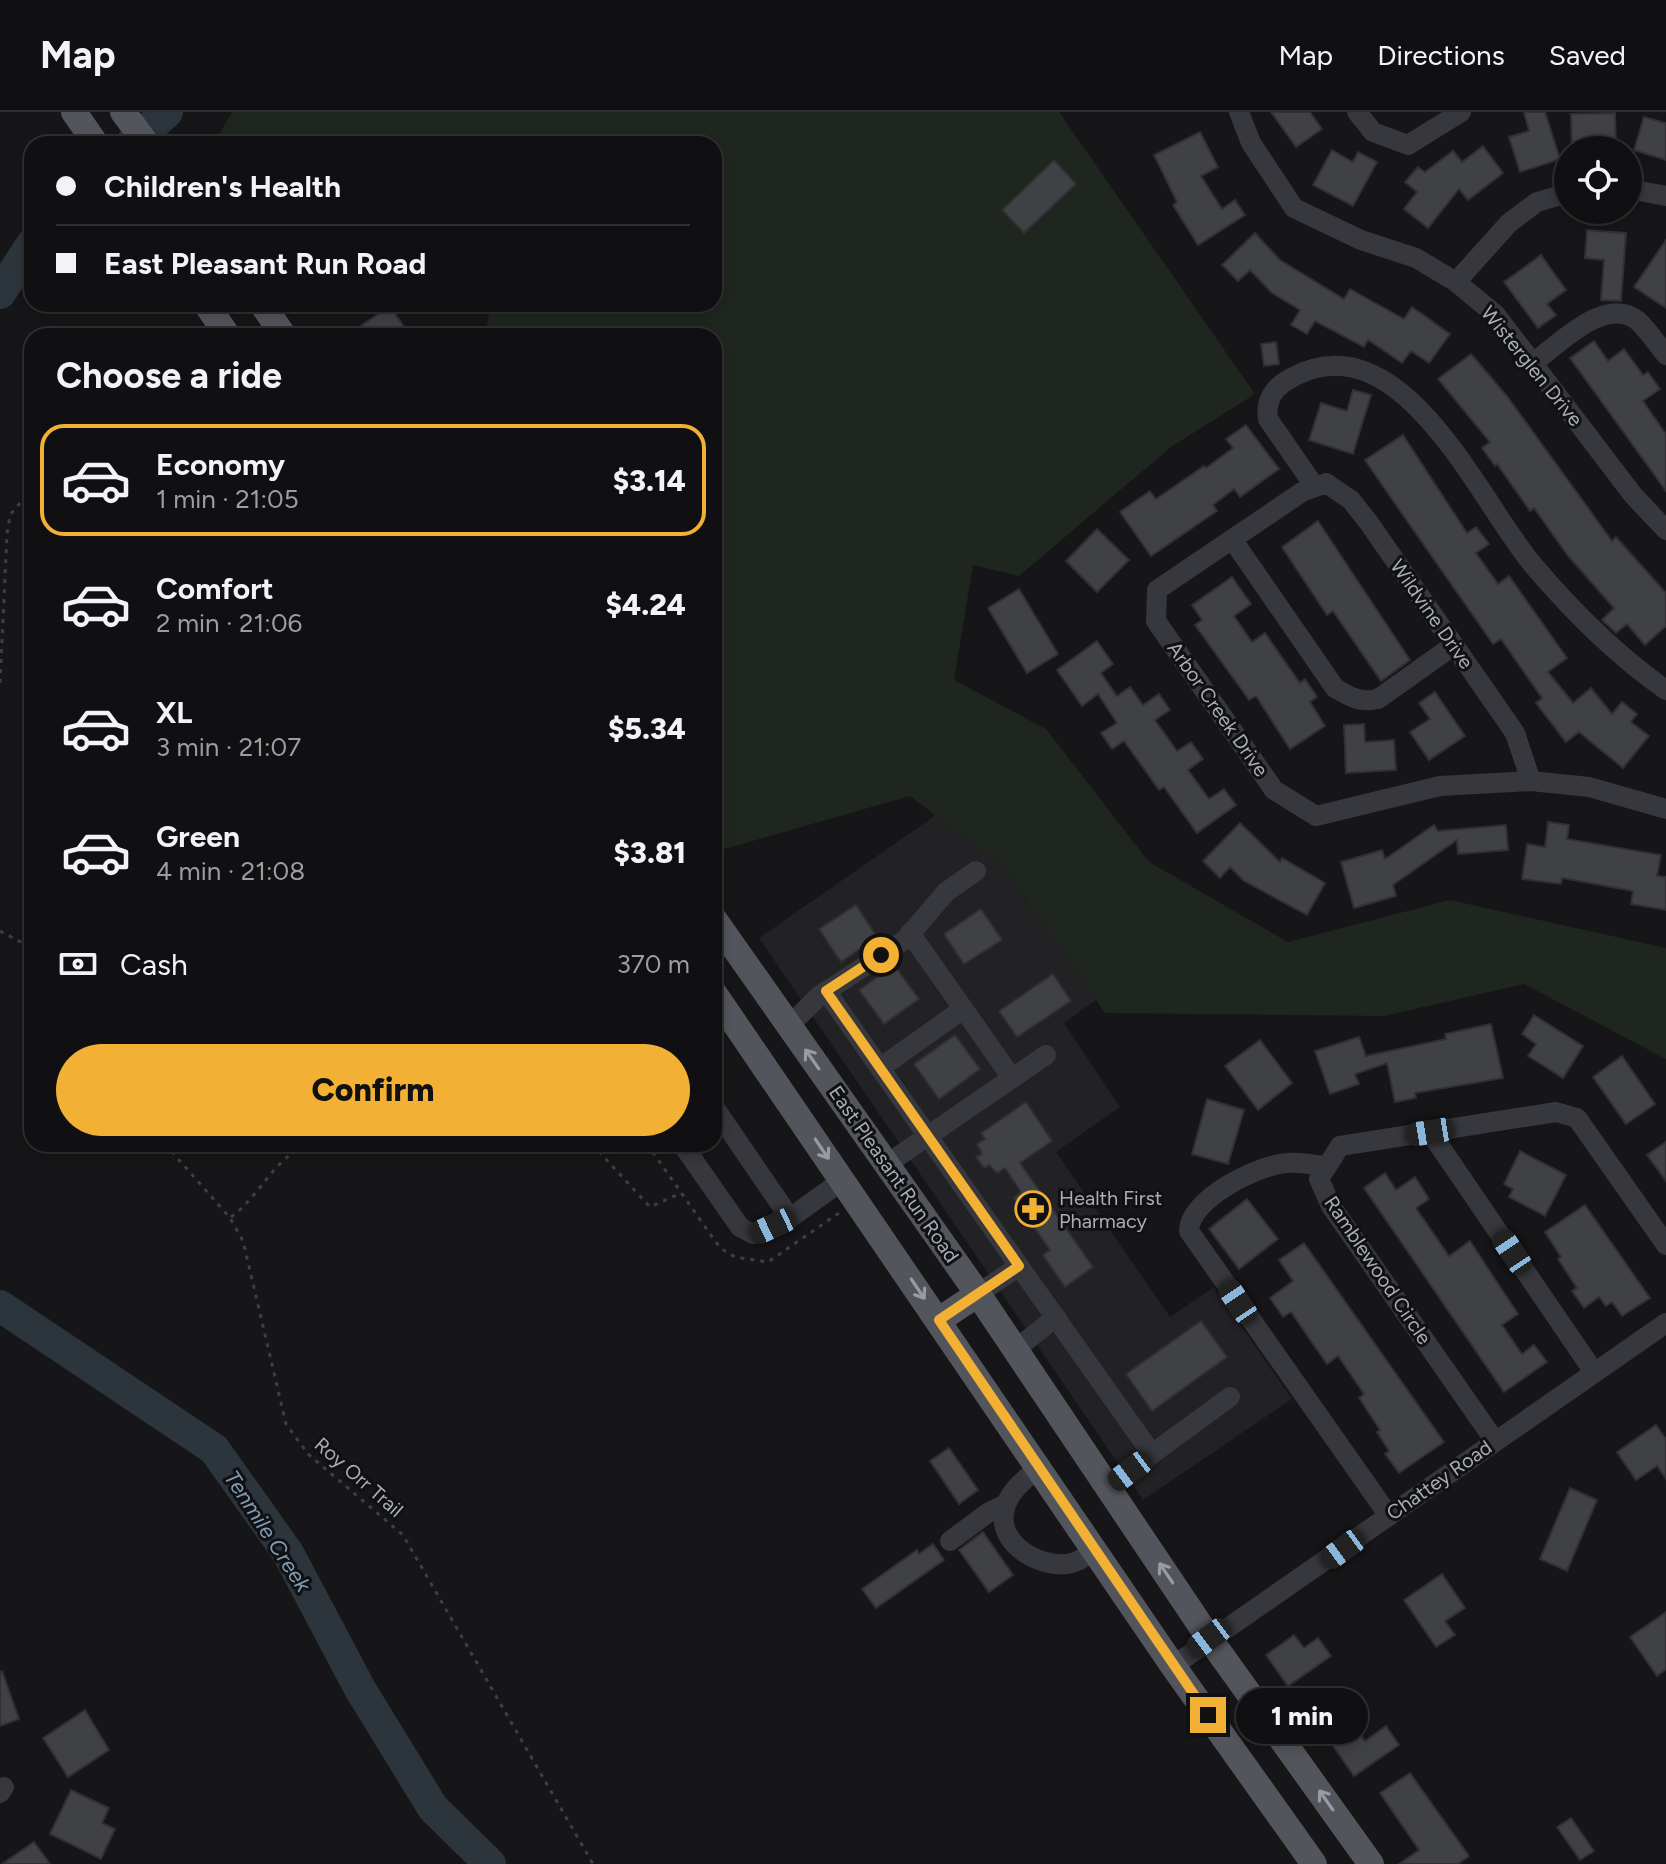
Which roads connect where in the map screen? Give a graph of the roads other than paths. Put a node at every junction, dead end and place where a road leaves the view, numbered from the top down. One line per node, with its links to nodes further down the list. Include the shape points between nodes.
1 (74, 112): 6 (main road)
2 (123, 112): 7 (main road)
3 (1239, 112): 11 (street, Wisterglen Drive, via 1251,143 1294,208 1361,240 1416,258)
4 (1357, 112): 5 (street, via 1373,132 1408,145)
5 (1461, 112)
6 (90, 136)
7 (141, 136)
8 (1642, 192): 9 (street)
9 (1666, 196)
10 (1554, 197): 11 (street, via 1537,202 1509,223)
11 (1456, 282): 13 (street, Wisterglen Drive, via 1496,315)
12 (1666, 355): 13 (street, via 1625,313 1596,318)
13 (1533, 363): 15 (street, Wisterglen Drive, via 1633,495)
14 (1309, 490): 16 (street, Arbor Creek Drive); 17 (street, Wildvine Drive, via 1326,483 1351,500); 18 (street, via 1268,419 1271,396 1298,374 1328,364 1381,377 1439,433 1531,563 1589,627)
15 (1666, 530)
16 (1232, 539): 17 (street, via 1335,688 1350,697 1378,699); 19 (street, Arbor Creek Drive, via 1157,590 1156,621 1274,790 1316,816 1440,786)
17 (1454, 645): 19 (street, Wildvine Drive, via 1515,733)
18 (1666, 690)
19 (1531, 781): 20 (street, Arbor Creek Drive, via 1589,787)
20 (1666, 809)
21 (976, 871): 23 (street, via 946,892)
22 (722, 930): 27 (main road, East Pleasant Run Road)
23 (910, 933): 24 (street); 26 (street)
24 (826, 991): 27 (street); 29 (street)
25 (722, 1005): 37 (main road, one-way to 37)
26 (963, 1009): 29 (street); 30 (street)
27 (789, 1026): 35 (main road, East Pleasant Run Road, one-way to 27)
28 (1046, 1055): 30 (street)
29 (880, 1068): 33 (street)
30 (1012, 1078): 33 (street)
31 (722, 1119): 38 (street)
32 (1430, 1132): 36 (street, Ramblewood Circle, via 1340,1146); 39 (street, Ramblewood Circle, via 1556,1112 1577,1118); 46 (street)
33 (928, 1136): 35 (street); 40 (street)
34 (688, 1152): 38 (street, via 740,1227 753,1234)
35 (887, 1164): 41 (main road, East Pleasant Run Road)
36 (1326, 1166): 48 (street, Ramblewood Circle, via 1319,1179 1331,1206); 53 (street, via 1286,1163 1261,1170 1197,1207 1189,1231)
37 (843, 1180): 38 (street); 43 (main road, one-way to 43)
38 (790, 1218)
39 (1666, 1245)
40 (1019, 1266): 41 (street); 42 (street)
41 (978, 1294): 43 (main road); 45 (main road, East Pleasant Run Road)
42 (1056, 1317): 45 (street); 49 (street)
43 (939, 1320): 50 (main road)
44 (1666, 1323): 46 (street, Chattey Road)
45 (1016, 1349): 51 (main road, East Pleasant Run Road)
46 (1594, 1372): 48 (street, Chattey Road)
47 (1230, 1397): 49 (street)
48 (1495, 1441): 53 (street, Chattey Road)
49 (1152, 1454): 51 (street)
50 (1039, 1467): 52 (street); 55 (main road)
51 (1108, 1487): 56 (main road, East Pleasant Run Road, one-way to 51)
52 (1006, 1504): 54 (street); 55 (street, via 1009,1538 1028,1555 1065,1564)
53 (1389, 1516): 56 (street, Chattey Road)
54 (950, 1541)
55 (1095, 1550): 57 (main road)
56 (1209, 1638): 57 (street, Chattey Road); 59 (main road, East Pleasant Run Road, one-way to 56)
57 (1173, 1666): 58 (main road)
58 (1314, 1864)
59 (1371, 1864)

